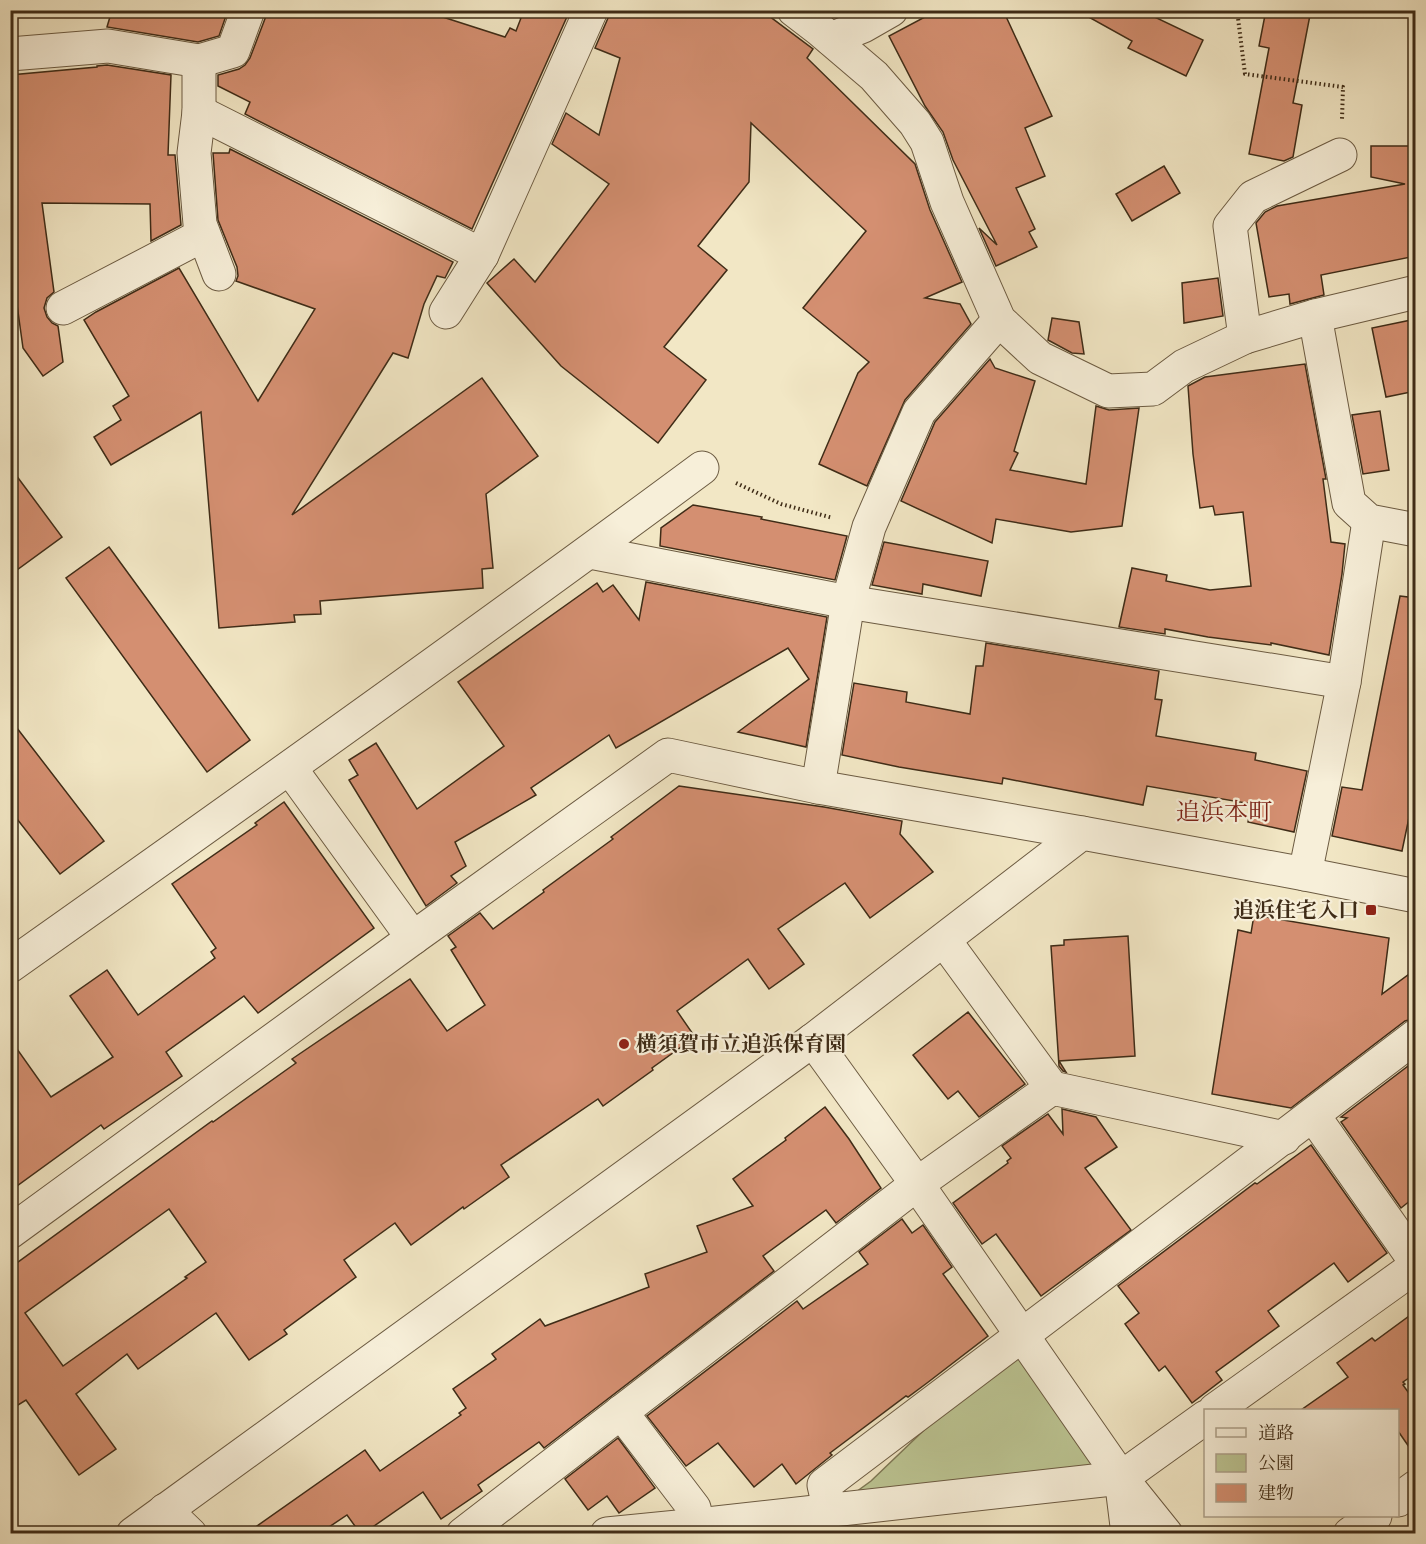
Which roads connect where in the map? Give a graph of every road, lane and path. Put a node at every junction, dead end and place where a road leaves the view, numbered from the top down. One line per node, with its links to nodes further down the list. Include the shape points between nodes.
1 (248, 10): 8 (street, via 233,51)
2 (591, 10): 12 (street)
3 (794, 10): 6 (street)
4 (891, 10): 6 (street)
5 (1237, 10): 10 (path, via 1245,74 1343,87)
6 (831, 39): 18 (street, via 874,76 927,142 947,202)
7 (10, 54): 8 (street, via 108,46)
8 (199, 61): 9 (street)
9 (199, 112): 11 (street, via 194,153); 12 (street)
10 (1340, 155): 19 (street, via 1253,197 1230,226)
11 (203, 234): 13 (street); 15 (street)
12 (482, 255): 16 (street)
13 (219, 274)
14 (1416, 291): 17 (street)
15 (63, 308)
16 (446, 312)
17 (1315, 316): 19 (street); 21 (street)
18 (999, 320): 19 (street, via 1040,358 1108,390 1153,389 1184,366); 22 (street, via 920,412)
19 (1245, 337)
20 (702, 468): 22 (path, via 781,504); 24 (street)
21 (1359, 512): 23 (street); 26 (street)
22 (869, 527): 25 (street)
23 (1416, 530)
24 (590, 552): 25 (street); 27 (street)
25 (848, 602): 26 (street); 28 (street)
26 (1344, 682): 30 (street)
27 (290, 768): 32 (street); 34 (street)
28 (818, 787): 29 (street); 32 (street, via 668,755)
29 (1082, 834): 30 (street); 33 (street)
30 (1305, 874): 31 (street)
31 (1416, 896)
32 (413, 938): 41 (street)
33 (944, 940): 36 (street); 37 (street)
34 (10, 966)
35 (1416, 1036): 38 (street)
36 (813, 1040): 40 (street); 50 (street)
37 (1052, 1088): 39 (street); 40 (street)
38 (1313, 1115): 39 (street); 42 (street)
39 (1284, 1138): 43 (street)
40 (917, 1184): 43 (street); 45 (street)
41 (10, 1232)
42 (1416, 1264): 44 (street)
43 (1022, 1334): 47 (street); 51 (street, via 824,1485)
44 (1216, 1409)
45 (621, 1412): 53 (street, via 694,1508); 56 (street)
46 (1204, 1418): 47 (street)
47 (1121, 1478): 51 (street); 58 (street); 59 (street)
48 (1416, 1487): 49 (street)
49 (1399, 1499)
50 (165, 1510): 54 (street); 55 (street)
51 (830, 1511): 53 (street)
52 (1372, 1517): 60 (street)
53 (694, 1528): 57 (street)
54 (133, 1533)
55 (190, 1533)
56 (463, 1533)
57 (607, 1533)
58 (1128, 1533)
59 (1166, 1533)
60 (1350, 1533)

